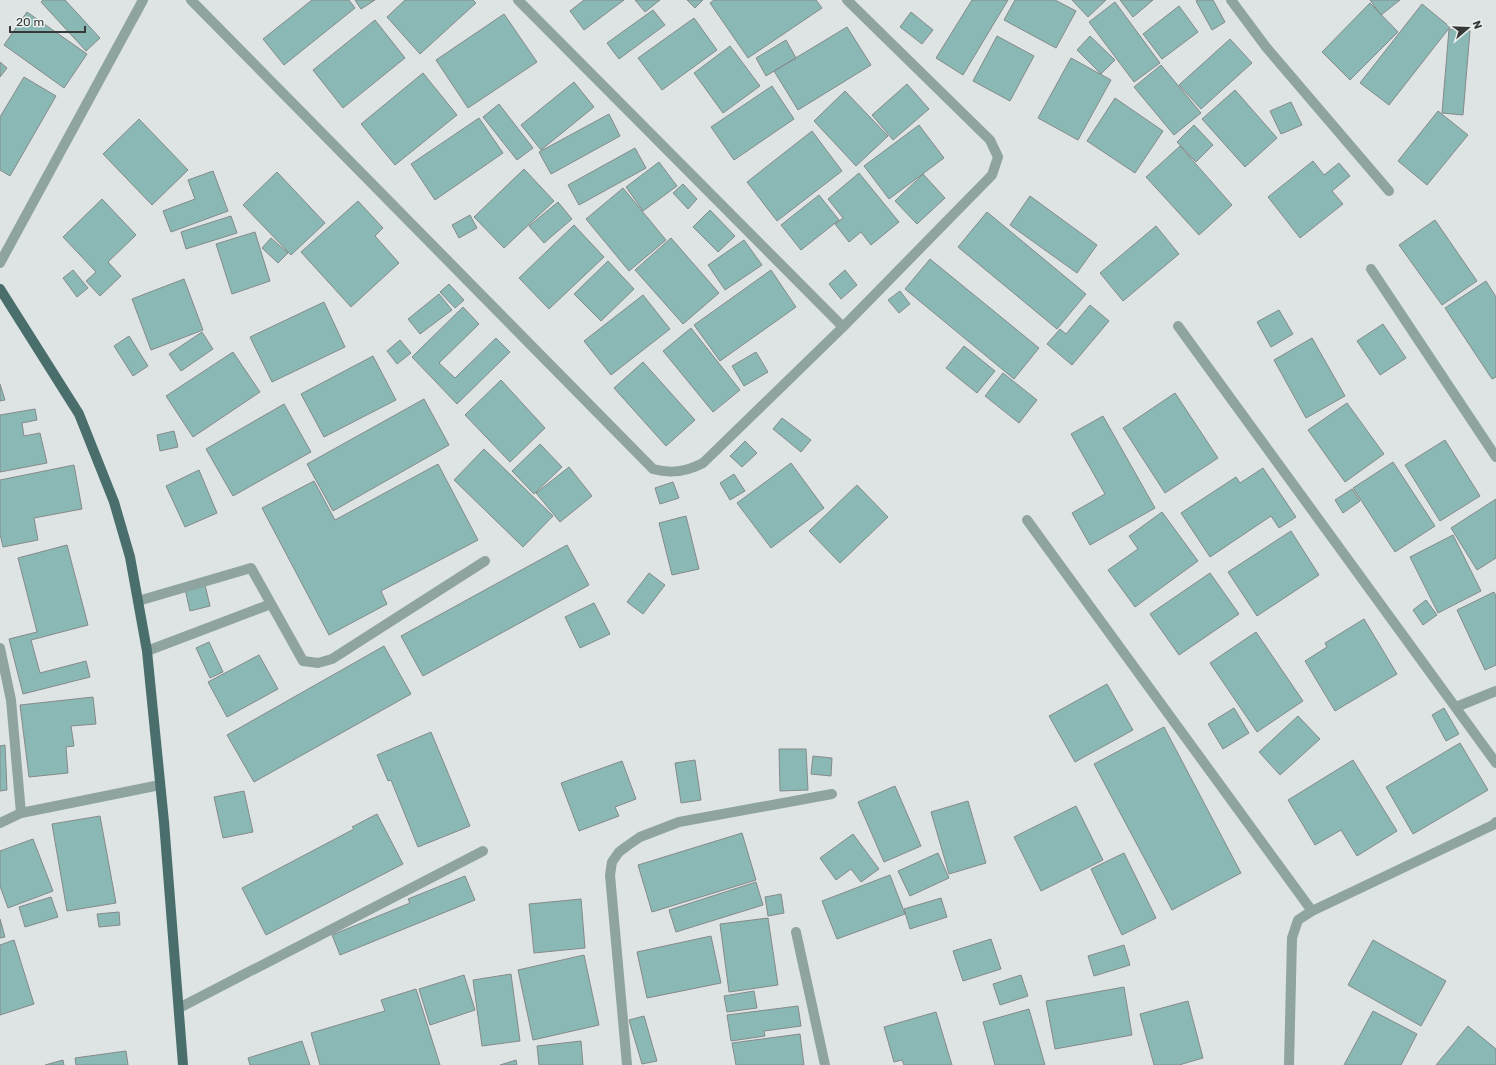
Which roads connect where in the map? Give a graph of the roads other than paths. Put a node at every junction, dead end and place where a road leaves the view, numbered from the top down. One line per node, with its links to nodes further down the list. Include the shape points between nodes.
1 (143, 0): 7 (street)
2 (190, 0): 11 (street, via 653,469 677,472 690,470 703,463)
3 (518, 0): 11 (street)
4 (847, 0): 11 (street, via 990,140 998,157 992,175)
5 (1231, 0): 6 (street, via 1266,47)
6 (1389, 191)
7 (0, 263)
8 (1370, 269): 12 (street)
9 (0, 289): 15 (main road, via 79,414 114,502 130,557)
10 (1178, 326): 20 (street)
11 (843, 327)
12 (1496, 457)
13 (1027, 520): 28 (street)
14 (485, 561): 16 (street, via 332,659 318,664 303,662)
15 (138, 601): 16 (street, via 251,568); 18 (main road)
16 (271, 604): 18 (street)
17 (0, 648): 24 (street, via 10,700)
18 (147, 651): 22 (main road)
19 (1496, 691): 20 (street)
20 (1456, 708): 21 (street)
21 (1496, 763)
22 (160, 785): 24 (street); 30 (main road)
23 (832, 794): 32 (street, via 679,822 640,837 619,852 612,862 610,875)
24 (21, 813): 26 (street)
25 (1496, 822): 28 (street)
26 (0, 823)
27 (483, 851): 30 (street)
28 (1312, 911): 34 (street, via 1298,920 1292,938)
29 (796, 932): 33 (street)
30 (179, 1008): 31 (main road)
31 (183, 1065)
32 (627, 1065)
33 (825, 1065)
34 (1289, 1065)

